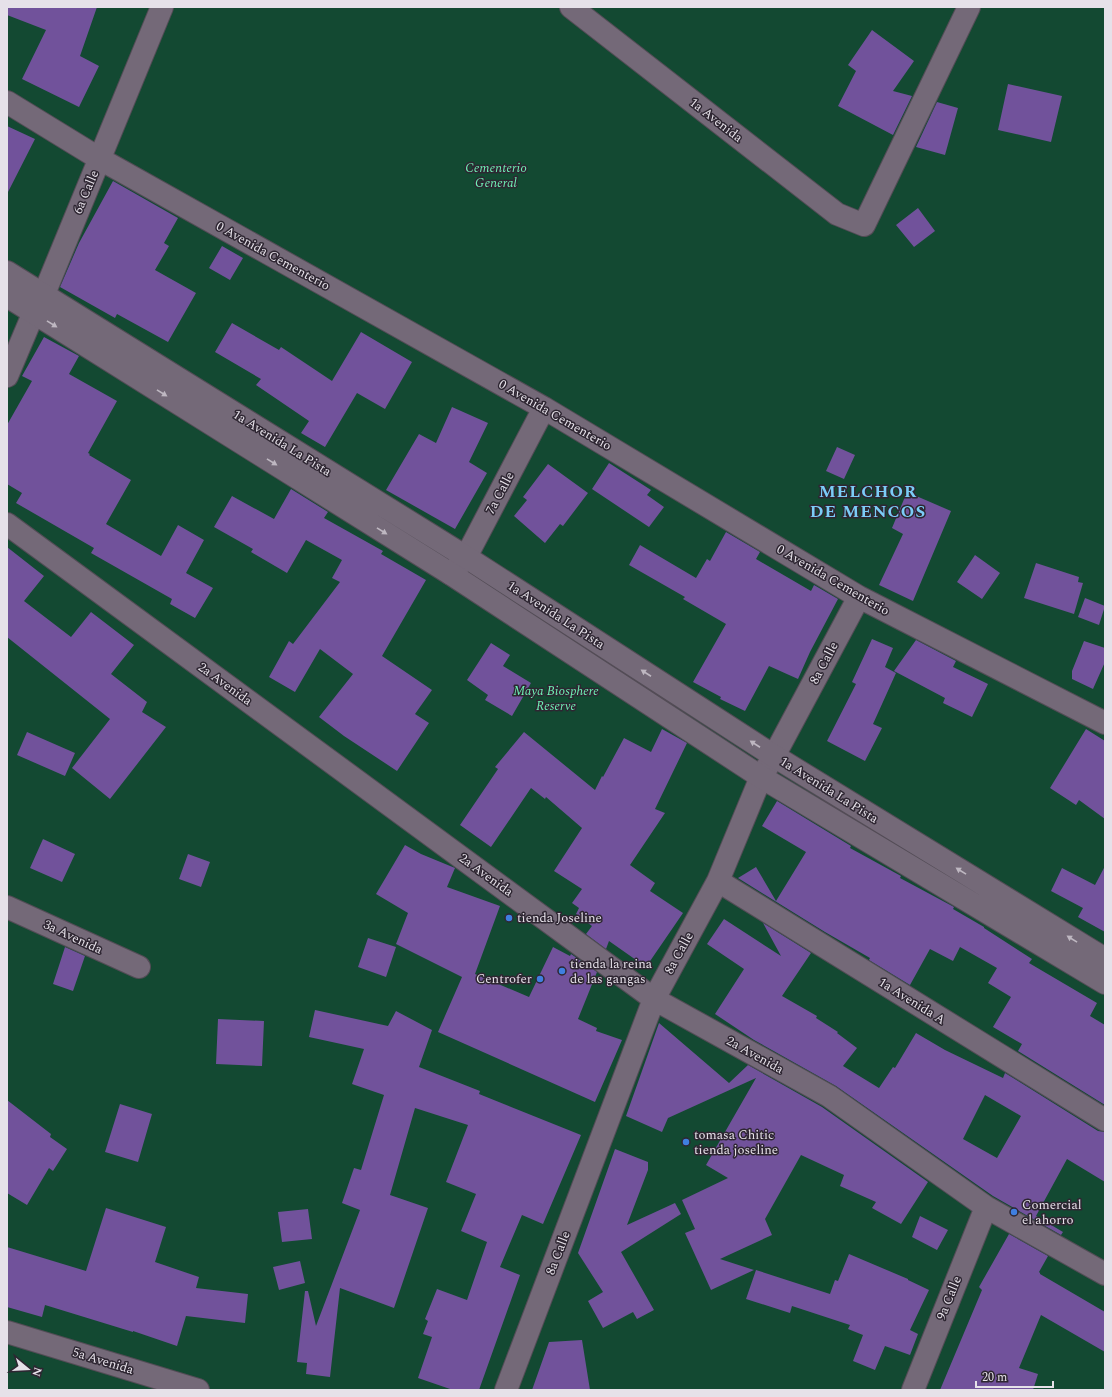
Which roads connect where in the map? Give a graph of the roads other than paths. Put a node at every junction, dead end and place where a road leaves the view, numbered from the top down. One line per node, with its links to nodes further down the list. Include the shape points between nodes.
1 (162, 7): 5 (street, 6a Calle)
2 (571, 7): 3 (street, 1a Avenida, via 836,214 864,224)
3 (969, 7)
4 (7, 102): 5 (street, 0 Avenida Cementerio)
5 (100, 159): 8 (street, 6a Calle); 10 (street, 0 Avenida Cementerio)
6 (7, 272): 8 (street, 1a Avenida La Pista)
7 (7, 296): 8 (street, 1a Avenida La Pista)
8 (39, 303): 9 (street, 6a Calle); 12 (street, 1a Avenida La Pista); 13 (street, 1a Avenida La Pista, one-way to 13)
9 (7, 376)
10 (544, 408): 12 (street, 7a Calle); 14 (street, 0 Avenida Cementerio)
11 (7, 524): 23 (street, 2a Avenida)
12 (466, 557): 13 (street, 7a Calle); 16 (street, 1a Avenida La Pista, one-way to 12)
13 (451, 574): 17 (street, 1a Avenida La Pista)
14 (859, 597): 15 (street, 0 Avenida Cementerio); 16 (street, 8a Calle)
15 (1105, 723)
16 (774, 756): 17 (street, 8a Calle); 20 (street, 1a Avenida La Pista, one-way to 16)
17 (761, 777): 18 (street, 8a Calle); 22 (street, 1a Avenida La Pista)
18 (718, 881): 23 (street, 8a Calle); 24 (street, 1a Avenida A)
19 (7, 907): 21 (street, 3a Avenida)
20 (1105, 959)
21 (139, 967)
22 (1105, 983)
23 (654, 999): 25 (street, 2a Avenida, via 828,1096); 29 (street, 8a Calle)
24 (1105, 1120)
25 (986, 1207): 26 (street, 2a Avenida); 30 (street, 9a Calle)
26 (1105, 1274)
27 (7, 1332): 28 (street, 5a Avenida)
28 (198, 1390)
29 (506, 1390)
30 (913, 1390)

